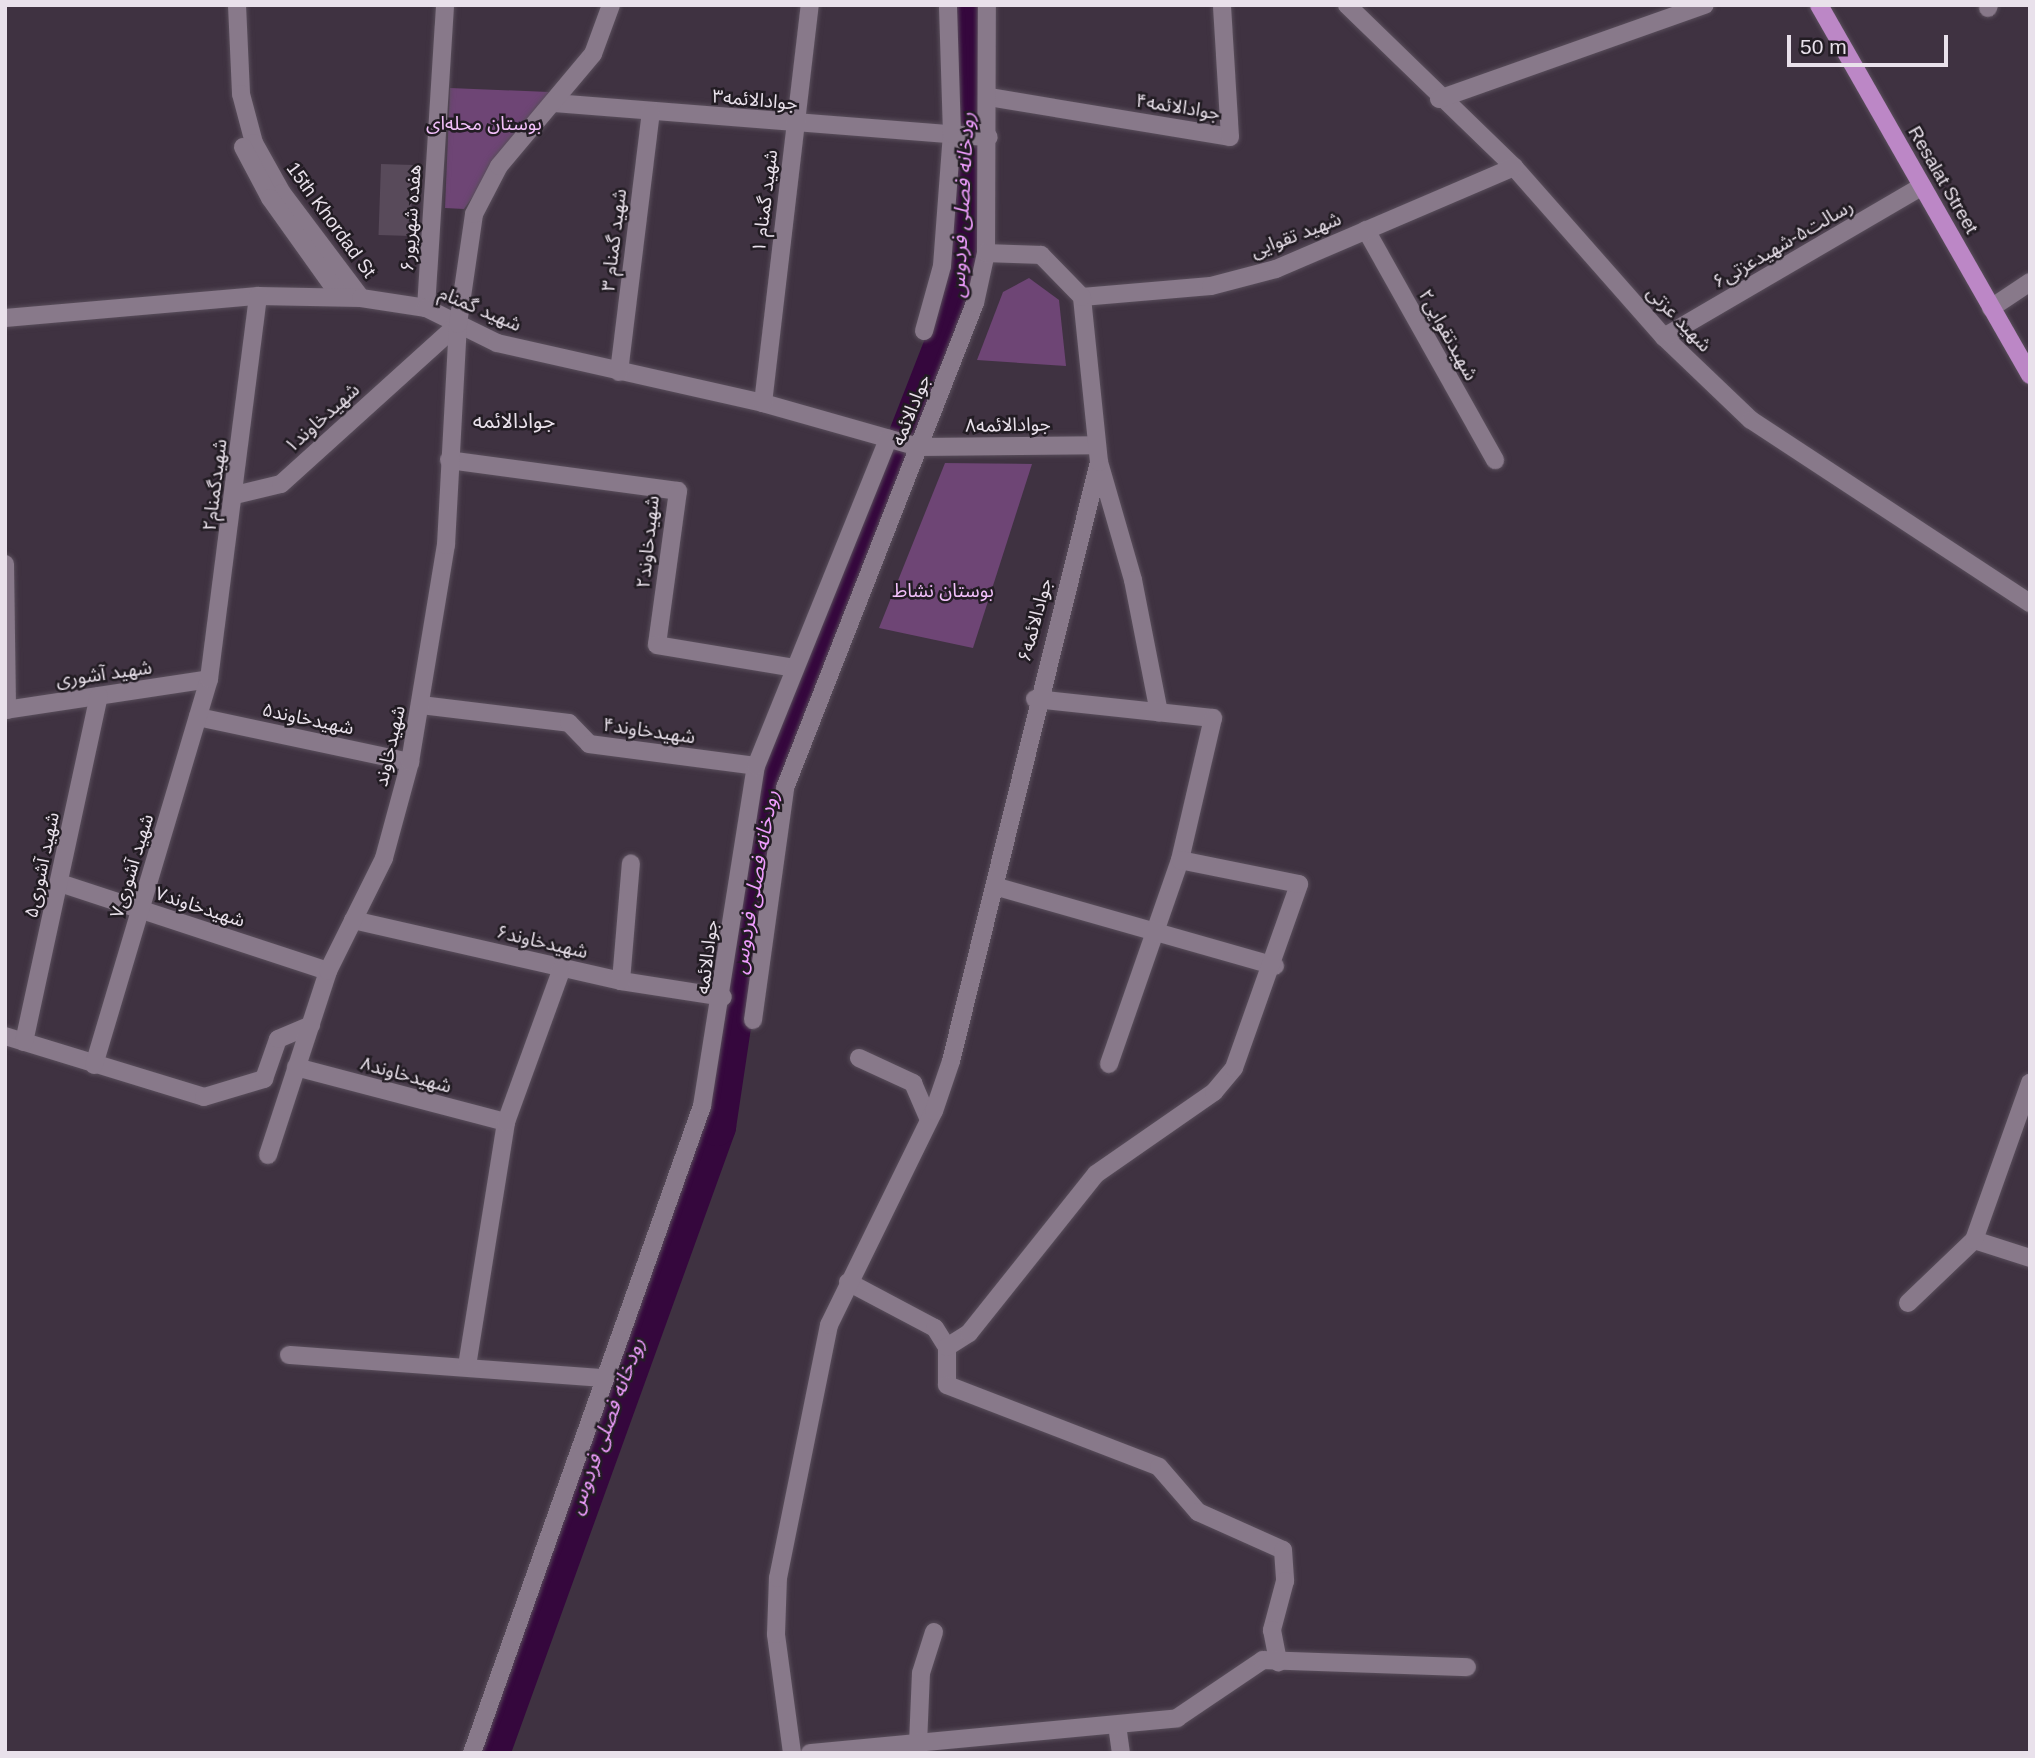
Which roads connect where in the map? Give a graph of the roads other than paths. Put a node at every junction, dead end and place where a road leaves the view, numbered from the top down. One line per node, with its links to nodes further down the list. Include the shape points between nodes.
1 (225, 5): 25 (street, 15th Khordad St, via 236,131 270,198)
2 (237, 5): 27 (street, 15th Khordad St, via 241,94 254,143 282,193)
3 (445, 5): 28 (street, هفده شهریور۶)
4 (611, 5): 14 (street, شهیدخاوند, via 593,54)
5 (810, 5): 16 (street, شهید گمنام ۱)
6 (948, 5): 17 (street)
7 (987, 5): 12 (street, جوادالائمه)
8 (1222, 5): 12 (street, جوادالائمه۴, via 1230,137)
9 (1347, 5): 13 (street, شهید عزتی)
10 (1705, 5): 13 (street)
11 (1819, 5): 20 (main road, Resalat Street)
12 (989, 97): 18 (street, جوادالائمه)
13 (1439, 99): 19 (street, شهید عزتی)
14 (554, 103): 15 (street, جوادالائمه۳); 31 (street, شهیدخاوند, via 485,186 474,214)
15 (651, 112): 16 (street, جوادالائمه۳); 34 (street, شهید گمنام ۳)
16 (794, 125): 17 (street, جوادالائمه۳); 36 (street, شهید گمنام ۱)
17 (951, 134): 18 (street, جوادالائمه۳); 32 (street, via 942,266)
18 (989, 136): 22 (street, جوادالائمه)
19 (1514, 167): 21 (street, شهید تقوایی); 33 (street, شهید عزتی)
20 (1922, 187): 29 (main road, Resalat Street); 33 (street, رسالت۵-شهیدعزتی۶)
21 (1366, 230): 26 (street, شهید تقوایی, via 1276,269 1211,286); 41 (street, شهیدتقوایی۲)
22 (986, 253): 26 (street, via 1041,255); 38 (street, جوادالائمه, via 975,303)
23 (2030, 282): 29 (street)
24 (258, 296): 25 (street, شهید گمنام); 30 (street, شهید گمنام); 42 (street, شهیدگمنام۲)
25 (340, 296): 27 (street, شهید گمنام)
26 (1082, 297): 39 (street, جوادالائمه۶)
27 (361, 298): 28 (street, شهید گمنام)
28 (426, 308): 31 (street, شهید گمنام)
29 (1991, 308): 35 (main road, Resalat Street)
30 (5, 318)
31 (457, 324): 34 (street, شهید گمنام, via 497,343); 40 (street, شهیدخاوند); 42 (street, شهیدخاوند۱, via 281,484)
32 (924, 331)
33 (1664, 337): 44 (street, شهید عزتی, via 1751,420)
34 (620, 373): 36 (street, شهید گمنام)
35 (2030, 375)
36 (763, 403): 37 (street, شهید گمنام)
37 (888, 439): 38 (street, جوادالائمه۸); 45 (street, جوادالائمه)
38 (919, 447): 39 (street, جوادالائمه۸); 67 (street, جوادالائمه, via 785,788)
39 (1098, 454): 48 (street, جوادالائمه۶); 51 (street, via 1133,580)
40 (449, 460): 45 (street, شهیدخاوند۲, via 678,491 657,645); 49 (street, شهیدخاوند, via 446,545)
41 (1494, 460)
42 (235, 495): 46 (street, شهیدگمنام۲)
43 (5, 564): 50 (street)
44 (2030, 603)
45 (794, 668): 54 (street, جوادالائمه)
46 (209, 680): 47 (street, شهید آشوری); 52 (street, شهید آشوری۷)
47 (99, 696): 50 (street, شهید آشوری); 57 (street, شهید آشوری۵)
48 (1035, 699): 51 (street); 58 (street, جوادالائمه۶)
49 (421, 705): 53 (street, شهیدخاوند); 54 (street, شهیدخاوند۴, via 569,723 589,744)
50 (6, 710)
51 (1159, 712): 55 (street, via 1213,718)
52 (198, 717): 53 (street, شهیدخاوند۵); 59 (street, شهید آشوری۷)
53 (410, 762): 60 (street, شهیدخاوند, via 384,858)
54 (756, 766): 66 (street, جوادالائمه)
55 (1180, 860): 61 (street); 62 (street, via 1299,884)
56 (631, 863): 65 (street)
57 (60, 883): 59 (street, شهیدخاوند۷); 70 (street, شهید آشوری۵)
58 (998, 887): 61 (street); 76 (street, جوادالائمه۶, via 951,1061)
59 (141, 910): 64 (street, شهیدخاوند۷); 73 (street, شهید آشوری۷)
60 (353, 920): 63 (street, شهیدخاوند۶); 64 (street, شهیدخاوند)
61 (1155, 930): 62 (street); 72 (street)
62 (1275, 966): 83 (street, via 1234,1068 1221,1084 1096,1174 969,1334)
63 (562, 968): 65 (street, شهیدخاوند۶); 77 (street)
64 (328, 971): 68 (street, شهیدخاوند)
65 (621, 981): 66 (street, شهیدخاوند۶)
66 (723, 997): 86 (street, جوادالائمه, via 702,1106)
67 (753, 1020)
68 (311, 1025): 73 (street, via 278,1039 264,1079 204,1097); 74 (street, شهیدخاوند)
69 (5, 1036): 70 (street)
70 (24, 1042): 73 (street)
71 (859, 1058): 76 (street, via 913,1083)
72 (1109, 1064)
73 (94, 1065)
74 (296, 1067): 77 (street, شهیدخاوند۸); 78 (street, شهیدخاوند)
75 (2028, 1090): 79 (street)
76 (929, 1120): 81 (street, جوادالائمه۶)
77 (506, 1122): 85 (street)
78 (268, 1155)
79 (1975, 1240): 80 (street); 82 (street)
80 (2030, 1258)
81 (848, 1282): 83 (street, via 935,1328); 93 (street, جوادالائمه۶, via 829,1325 778,1578 776,1634)
82 (1908, 1303)
83 (947, 1347): 88 (street, via 947,1385 1159,1467 1198,1512 1283,1550 1285,1581 1272,1630)
84 (289, 1355): 85 (street)
85 (467, 1366): 86 (street)
86 (605, 1378): 92 (street, جوادالائمه)
87 (934, 1632): 91 (street, via 921,1673)
88 (1278, 1662): 89 (street); 90 (street, via 1263,1660 1177,1718)
89 (1466, 1667)
90 (1117, 1725): 91 (street); 95 (street)
91 (918, 1744): 94 (street)
92 (477, 1751)
93 (792, 1753)
94 (810, 1753)
95 (1121, 1753)

